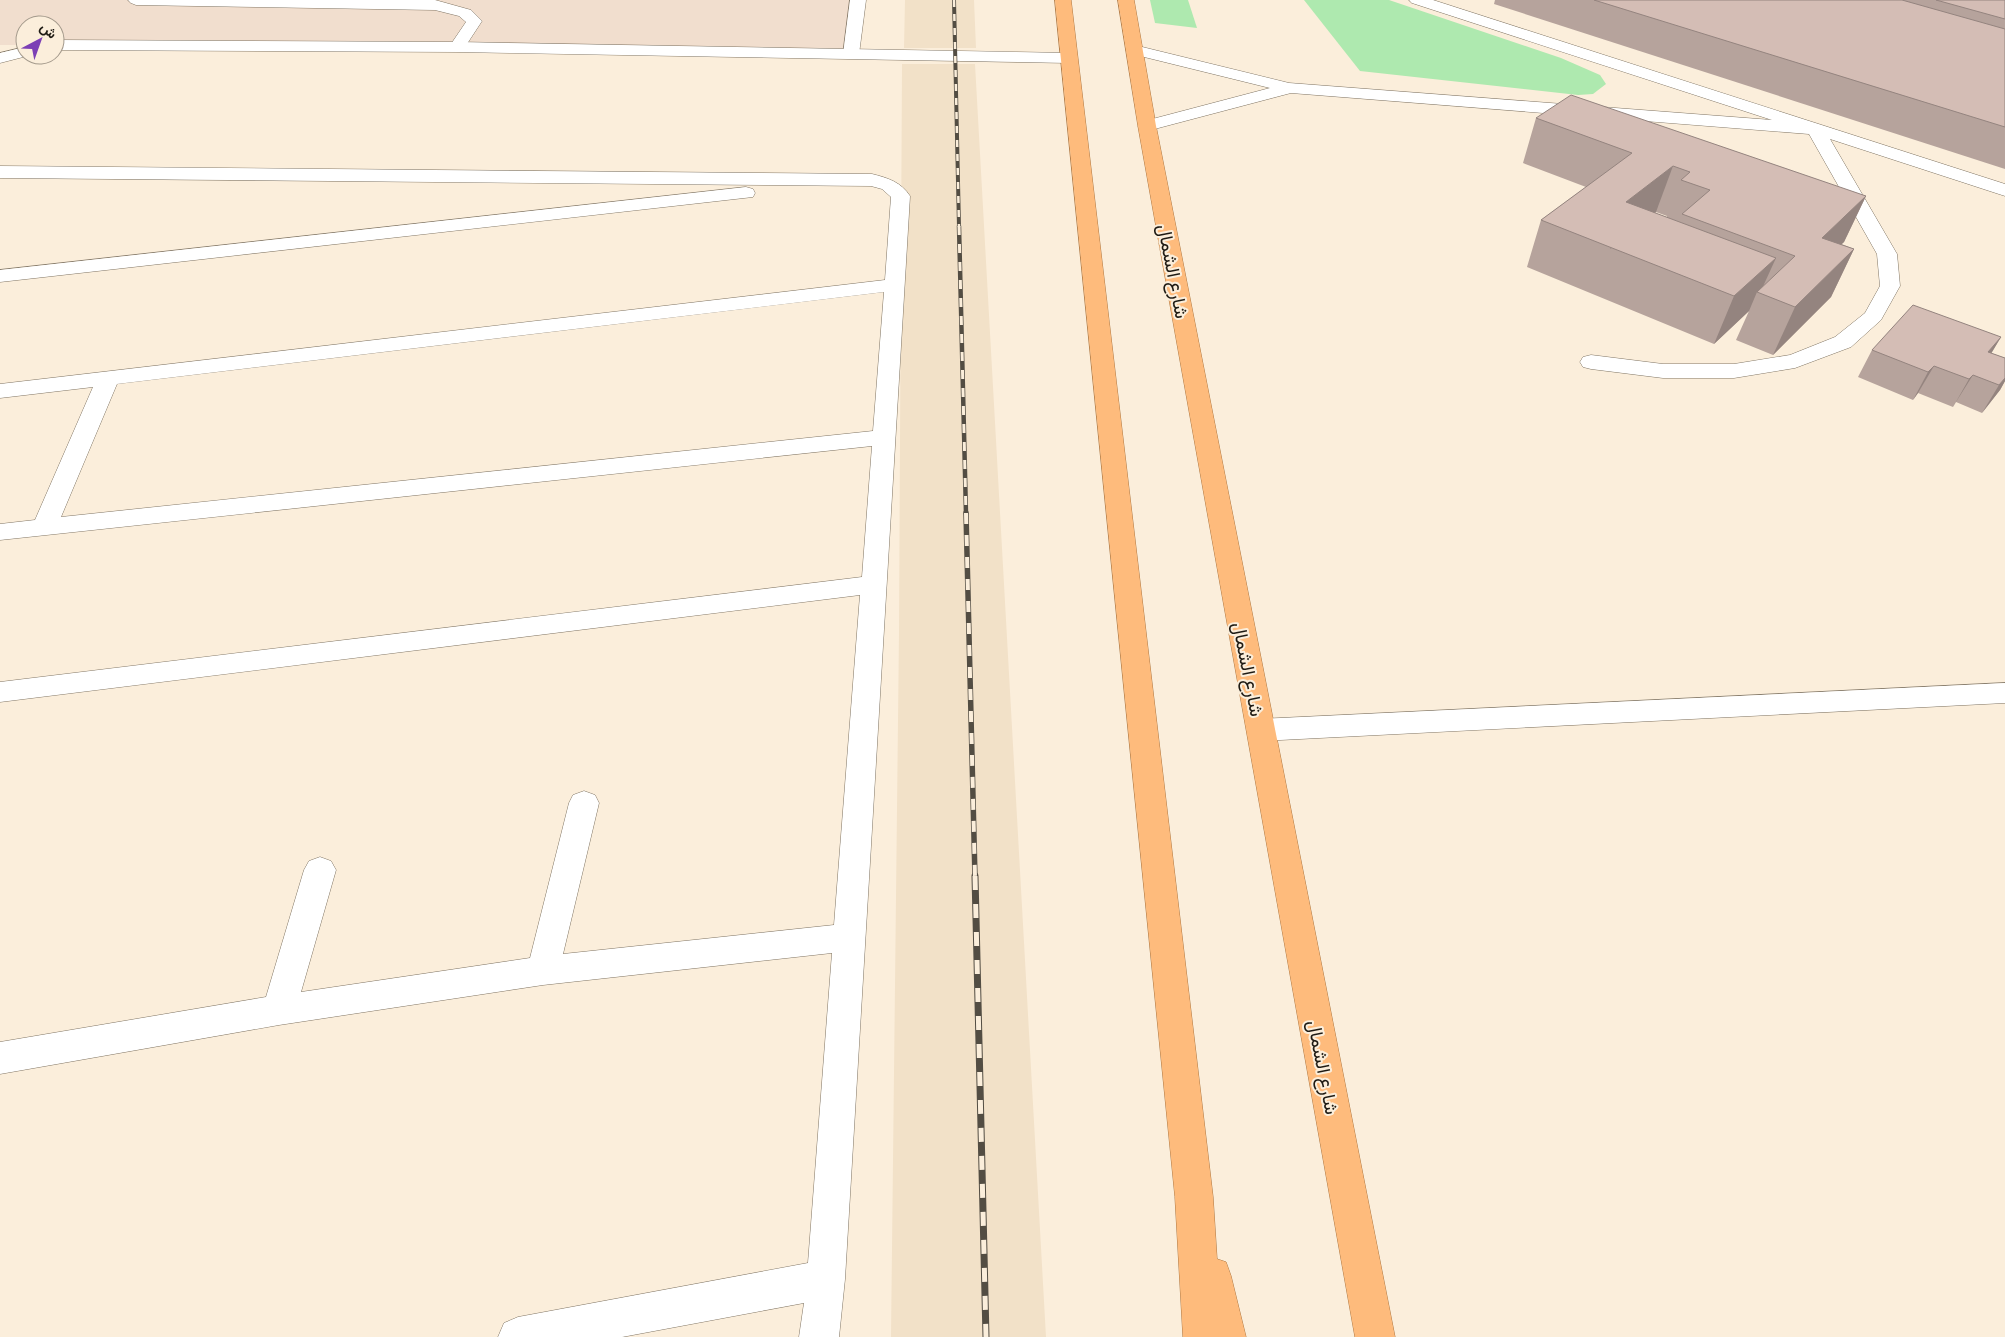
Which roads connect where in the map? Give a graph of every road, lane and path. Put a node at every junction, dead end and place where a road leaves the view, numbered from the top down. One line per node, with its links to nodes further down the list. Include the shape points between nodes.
1 (136, 0): 9 (street, via 435,5 465,13 474,21)
2 (858, 0): 12 (street)
3 (1063, 0): 14 (highway)
4 (1126, 0): 10 (highway, شارع الشمال)
5 (1422, 1): 17 (street)
6 (0, 44): 7 (street)
7 (15, 44)
8 (65, 45): 9 (street)
9 (457, 47): 12 (street)
10 (1134, 50): 15 (street); 16 (highway, شارع الشمال)
11 (15, 54): 13 (street)
12 (851, 54): 14 (street)
13 (0, 58)
14 (1069, 58): 39 (highway)
15 (1288, 88): 16 (street); 17 (street)
16 (1147, 126): 32 (highway, شارع الشمال)
17 (1815, 129): 20 (street); 23 (street, via 1886,254 1890,286 1874,316 1843,342 1795,361 1743,370 1663,372)
18 (0, 172): 19 (street)
19 (872, 180): 21 (street); 22 (street, via 889,185 901,196)
20 (2005, 190)
21 (0, 276)
22 (894, 285): 24 (street); 26 (street)
23 (1591, 362)
24 (108, 378): 25 (street); 27 (street)
25 (0, 391)
26 (884, 437): 27 (street); 29 (street)
27 (44, 527): 28 (street)
28 (0, 532)
29 (874, 584): 30 (street); 35 (street)
30 (0, 692)
31 (2005, 693): 32 (street)
32 (1260, 730): 45 (highway, شارع الشمال)
33 (584, 803): 36 (street)
34 (320, 870): 37 (street)
35 (850, 937): 36 (street); 40 (street)
36 (543, 971): 37 (street)
37 (279, 1010): 38 (street)
38 (0, 1058)
39 (1194, 1197): 43 (highway); 44 (highway)
40 (826, 1279): 41 (street); 42 (street)
41 (518, 1337)
42 (819, 1337)
43 (1203, 1337)
44 (1226, 1337)
45 (1375, 1337)

